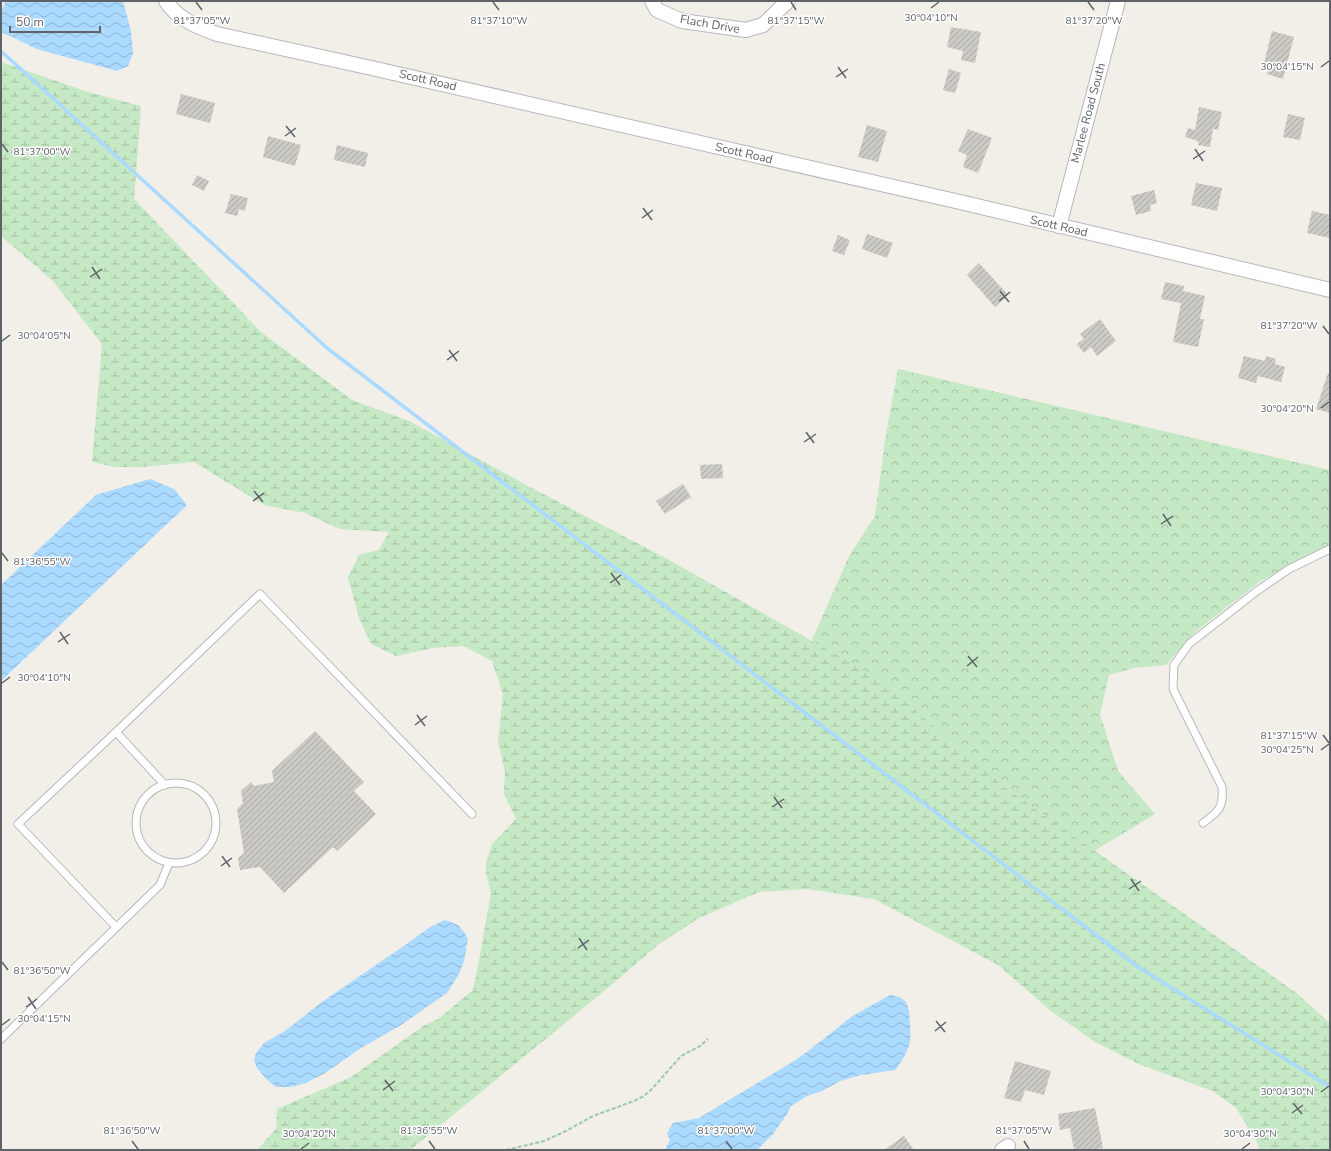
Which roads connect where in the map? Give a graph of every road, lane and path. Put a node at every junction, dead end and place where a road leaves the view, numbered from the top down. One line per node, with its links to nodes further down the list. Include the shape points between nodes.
1 (166, 1): 5 (street, Scott Road, via 182,18 217,34)
2 (652, 1): 3 (street, Flach Drive, via 657,10 682,21 746,30 764,25)
3 (788, 1)
4 (1118, 1): 5 (street, Marlee Road South)
5 (1059, 226): 6 (street, Scott Road)
6 (1330, 290)
7 (1330, 549): 11 (lane, via 1289,569 1257,591 1189,644 1174,665 1173,689 1222,787 1223,800 1220,808)
8 (116, 732): 9 (lane); 10 (lane, via 260,594); 13 (lane, via 18,824)
9 (165, 785): 12 (lane, via 153,790 143,800 136,826 139,839 146,850); 12 (lane, via 190,785 202,792 215,814 216,827 213,840 205,851 182,864)
10 (472, 814)
11 (1203, 823)
12 (169, 863): 13 (lane, via 160,884)
13 (116, 927): 14 (lane)
14 (1, 1039)
15 (708, 1039): 16 (path, via 681,1056 644,1096 593,1116 544,1141)
16 (506, 1150)

